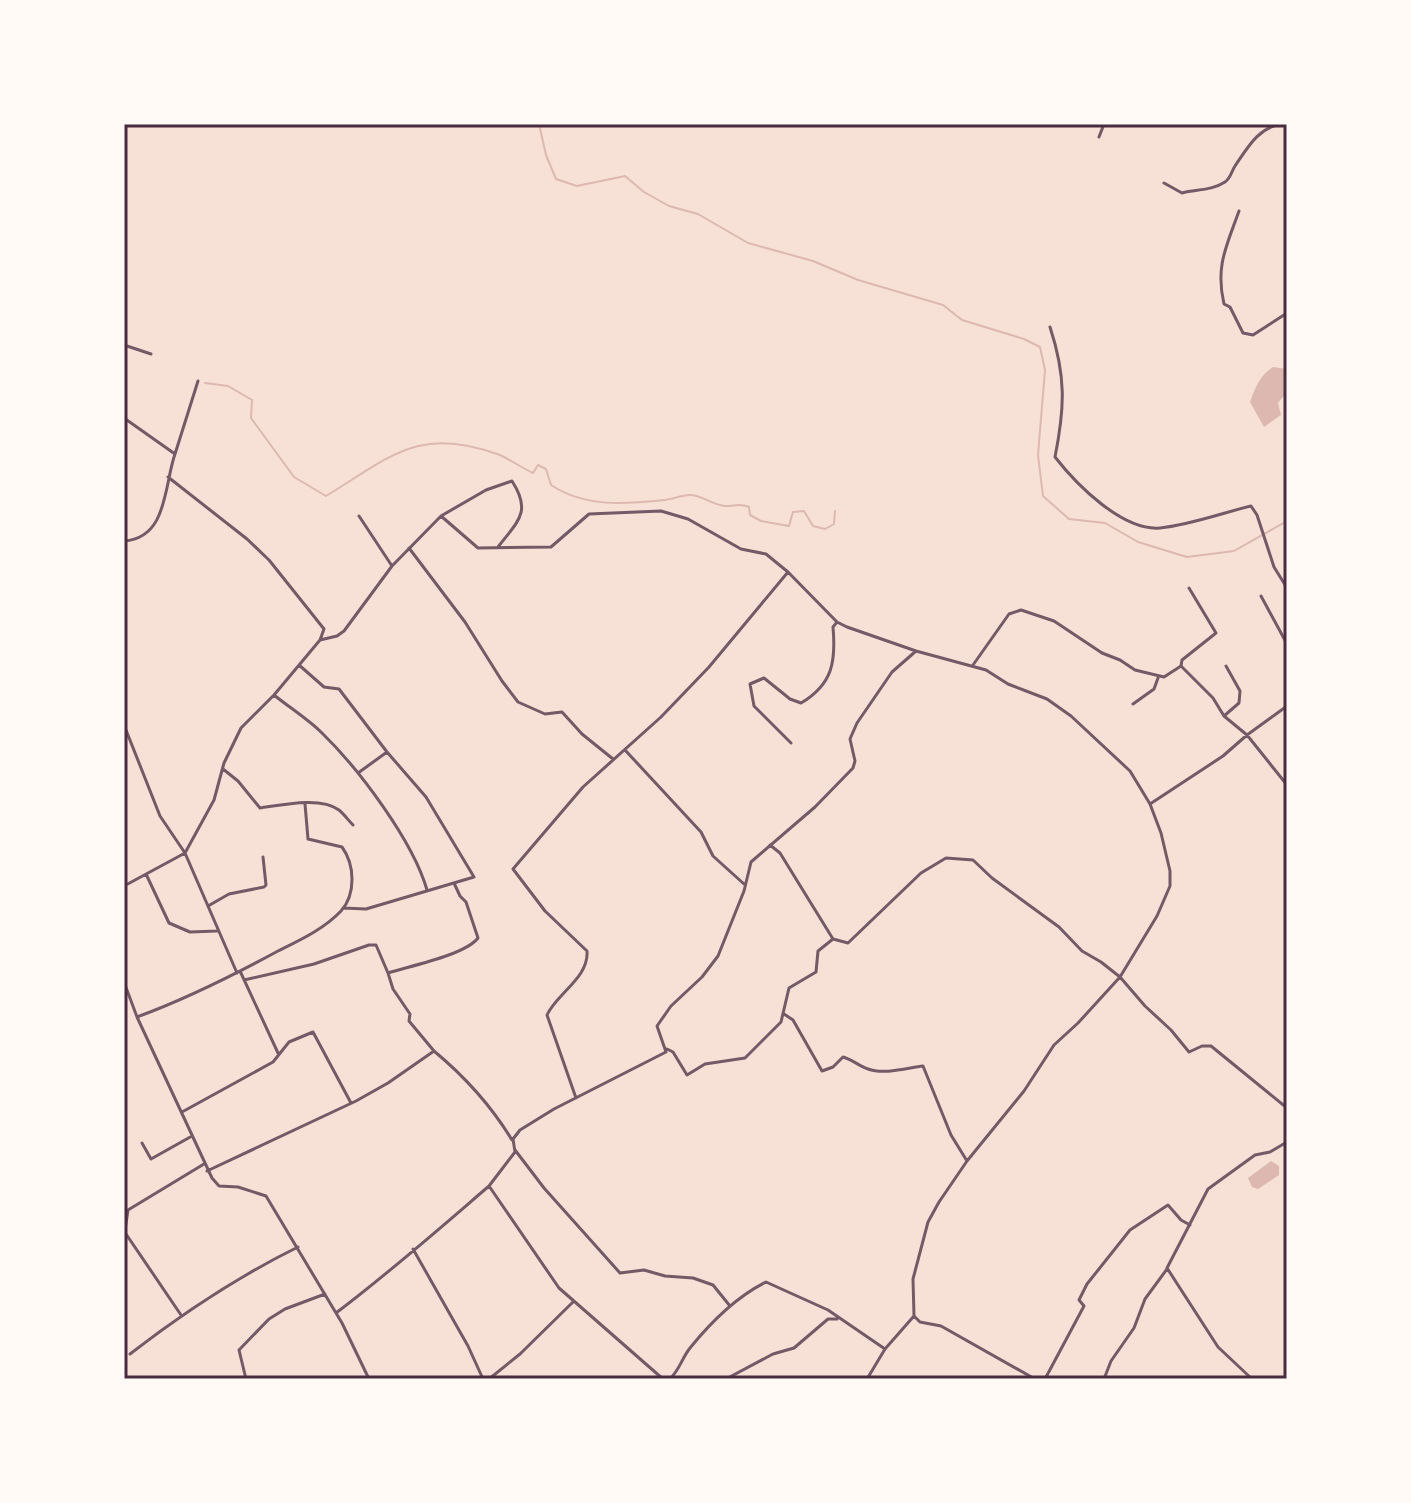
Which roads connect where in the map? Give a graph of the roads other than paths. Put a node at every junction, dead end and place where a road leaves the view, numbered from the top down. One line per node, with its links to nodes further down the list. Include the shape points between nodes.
1 (1104, 124): 3 (street)
2 (1281, 124): 4 (street, via 1265,128 1222,184 1182,193)
3 (1099, 137)
4 (1164, 183)
5 (1239, 211): 6 (street, via 1220,265 1224,304 1248,335)
6 (1287, 313)
7 (1050, 327): 22 (street, via 1062,381 1055,457 1076,484 1132,524 1158,528 1251,506)
8 (124, 345): 9 (street)
9 (151, 354)
10 (198, 381): 12 (street)
11 (124, 418): 12 (street)
12 (175, 454): 13 (street)
13 (168, 477): 16 (street, via 157,520 147,532); 25 (street, via 269,560 324,629)
14 (359, 516): 19 (street)
15 (441, 516): 17 (street); 18 (street, via 478,548); 18 (street, via 512,481 522,497 523,512)
16 (124, 541)
17 (409, 548): 19 (street); 42 (street, via 518,702 545,714 562,712)
18 (497, 548): 20 (street, via 551,547 589,514 661,511 688,519 741,549 766,554)
19 (392, 566): 25 (street, via 344,631)
20 (788, 572): 24 (street); 40 (street, via 709,667)
21 (1189, 588): 30 (street, via 1216,633)
22 (1287, 588)
23 (1261, 596): 26 (street)
24 (837, 622): 27 (street); 39 (street, via 834,662 813,696 801,703 764,678 750,684 754,706)
25 (320, 640): 28 (street)
26 (1287, 644)
27 (916, 651): 29 (street); 49 (street, via 892,672 852,731 853,768)
28 (299, 665): 33 (street); 41 (street, via 324,687 339,689)
29 (972, 666): 32 (street, via 1009,614 1021,610 1054,621 1102,653); 47 (street, via 1047,699 1071,716 1130,771)
30 (1181, 666): 32 (street); 36 (street)
31 (1226, 666): 36 (street, via 1240,691 1239,703)
32 (1158, 678): 34 (street, via 1154,689)
33 (274, 695): 43 (street, via 241,728); 44 (street, via 320,731)
34 (1133, 704)
35 (1287, 706): 38 (street)
36 (1224, 716): 38 (street)
37 (124, 725): 50 (street, via 160,816)
38 (1247, 735): 45 (street); 47 (street)
39 (791, 743)
40 (624, 749): 42 (street); 54 (street, via 701,832 713,856)
41 (387, 752): 44 (street); 53 (street, via 426,797 474,877)
42 (613, 760): 71 (street, via 513,869 545,911 587,951 575,982 547,1015)
43 (223, 769): 46 (street, via 260,808); 50 (street, via 214,800)
44 (356, 774): 56 (street, via 397,825)
45 (1287, 785)
46 (305, 804): 48 (street, via 337,808); 58 (street, via 308,839 342,847 349,857 351,888)
47 (1150, 804): 63 (street, via 1170,886)
48 (353, 825)
49 (770, 845): 54 (street, via 751,862); 60 (street)
50 (185, 853): 52 (street); 57 (street)
51 (263, 857): 57 (street, via 264,887 229,894)
52 (146, 874): 55 (street); 59 (street, via 169,923 190,932)
53 (454, 883): 56 (street); 62 (street, via 478,938 468,948)
54 (744, 884): 68 (street, via 718,956 657,1026)
55 (124, 886)
56 (428, 891): 58 (street, via 366,909)
57 (208, 906): 59 (street)
58 (343, 908): 61 (street, via 317,930)
59 (218, 931): 61 (street)
60 (833, 939): 63 (street, via 848,943 921,873 946,858 973,860); 66 (street, via 818,951 816,972 789,988)
61 (238, 972): 64 (street); 67 (street)
62 (388, 973): 64 (street, via 376,945 369,945); 69 (street, via 409,1021)
63 (1120, 977): 73 (street, via 1189,1052 1211,1046); 80 (street, via 1054,1045)
64 (244, 980): 70 (street)
65 (124, 982): 67 (street)
66 (784, 1014): 68 (street, via 775,1031 745,1058 705,1064 687,1075); 80 (street, via 793,1020 822,1071 843,1057 867,1069 923,1066)
67 (137, 1017): 74 (street)
68 (667, 1049): 71 (street)
69 (434, 1051): 72 (street); 76 (street, via 497,1116)
70 (278, 1053): 72 (street, via 313,1032); 74 (street, via 273,1062)
71 (576, 1098): 76 (street, via 520,1130)
72 (351, 1103): 82 (street)
73 (1287, 1108)
74 (182, 1112): 75 (street)
75 (192, 1136): 78 (street, via 151,1159); 81 (street)
76 (512, 1141): 79 (street)
77 (1287, 1142): 84 (street, via 1255,1155 1208,1189)
78 (142, 1143)
79 (515, 1150): 83 (street); 91 (street, via 620,1273 644,1270 693,1278 713,1285)
80 (967, 1161): 94 (street, via 928,1222 913,1279)
81 (204, 1164): 82 (street); 85 (street, via 128,1210)
82 (207, 1171): 86 (street, via 219,1186 266,1196)
83 (489, 1186): 87 (street); 90 (street)
84 (1190, 1225): 88 (street); 106 (street, via 1168,1205 1130,1230 1087,1284 1079,1300 1084,1306)
85 (125, 1235): 93 (street)
86 (298, 1247): 89 (street); 93 (street)
87 (413, 1249): 92 (street); 100 (street)
88 (1167, 1268): 107 (street); 108 (street, via 1218,1347)
89 (325, 1294): 92 (street); 98 (street, via 285,1309 254,1332 239,1350)
90 (573, 1302): 100 (street); 101 (street)
91 (730, 1306): 95 (street, via 766,1282); 102 (street, via 687,1351)
92 (336, 1313): 99 (street)
93 (181, 1315): 97 (street)
94 (914, 1316): 96 (street); 105 (street)
95 (840, 1320): 96 (street); 103 (street, via 828,1319 794,1348)
96 (885, 1349): 104 (street)
97 (130, 1354)
98 (246, 1379)
99 (369, 1379)
100 (486, 1379)
101 (663, 1379)
102 (670, 1379)
103 (726, 1379)
104 (867, 1379)
105 (1035, 1379)
106 (1045, 1379)
107 (1104, 1379)
108 (1252, 1379)

